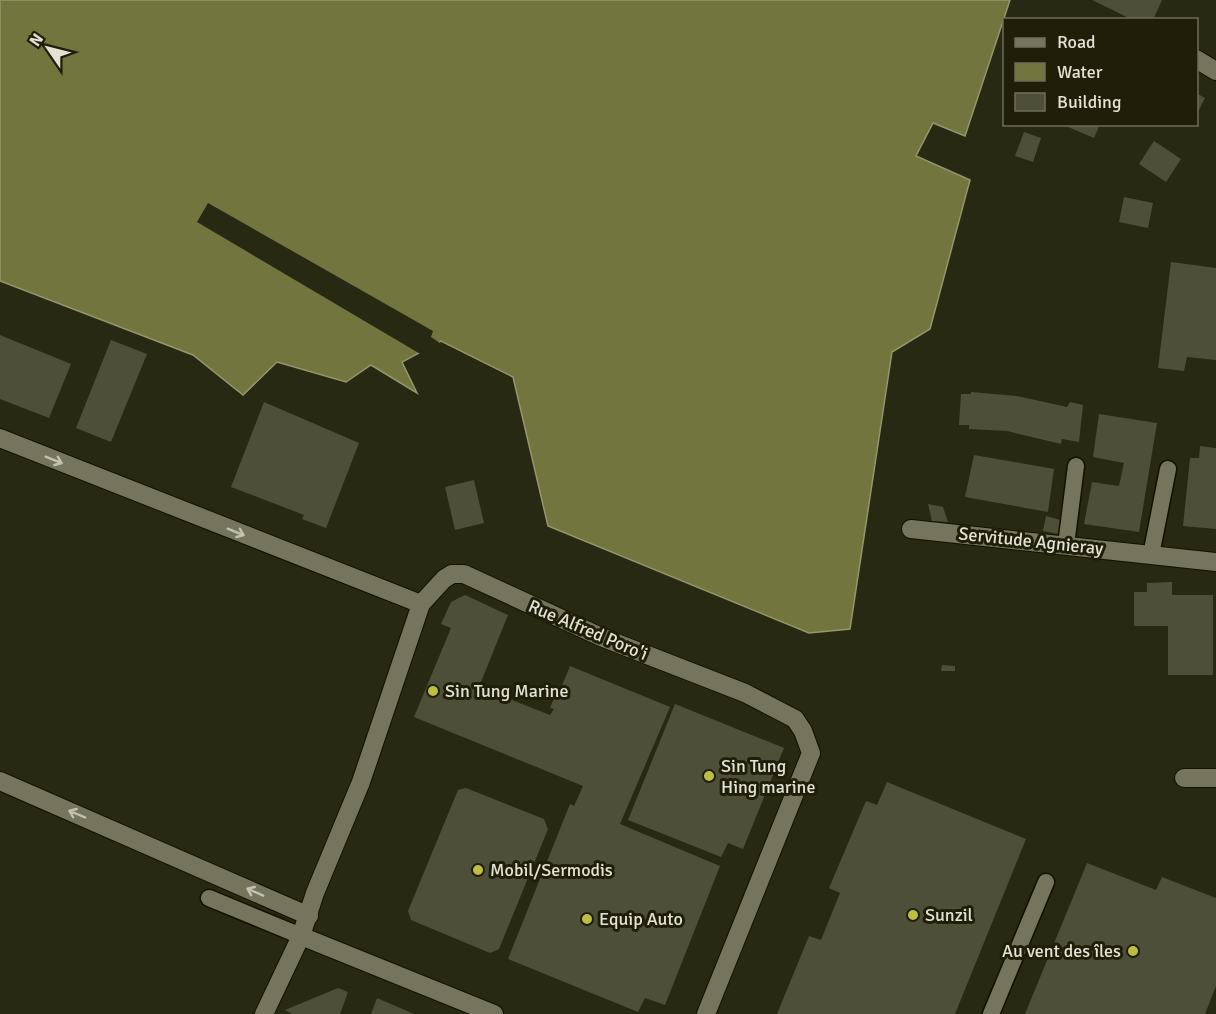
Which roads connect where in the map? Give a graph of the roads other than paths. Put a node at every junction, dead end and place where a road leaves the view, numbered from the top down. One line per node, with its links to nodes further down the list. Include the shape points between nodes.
1 (1198, 59): 2 (street)
2 (1216, 71)
3 (0, 438): 10 (street, one-way to 10)
4 (1076, 466): 7 (lane)
5 (1168, 470): 8 (lane)
6 (911, 529): 7 (street, Servitude Agnieray)
7 (1066, 545): 8 (street, Servitude Agnieray)
8 (1151, 555): 9 (street, Servitude Agnieray)
9 (1216, 562)
10 (421, 604): 16 (street, Rue Alfred Poro'i, via 381,727); 20 (street, Rue Alfred Poro'i, via 444,579 464,574 601,637 745,693 795,719 811,753)
11 (1184, 778): 12 (street)
12 (1216, 778)
13 (0, 781): 16 (street, one-way to 13)
14 (1046, 882): 21 (lane)
15 (209, 898): 17 (lane)
16 (309, 916): 17 (street, Rue Alfred Poro'i)
17 (301, 936): 18 (street, Rue Alfred Poro'i); 19 (street)
18 (264, 1014)
19 (494, 1014)
20 (706, 1014)
21 (991, 1014)

